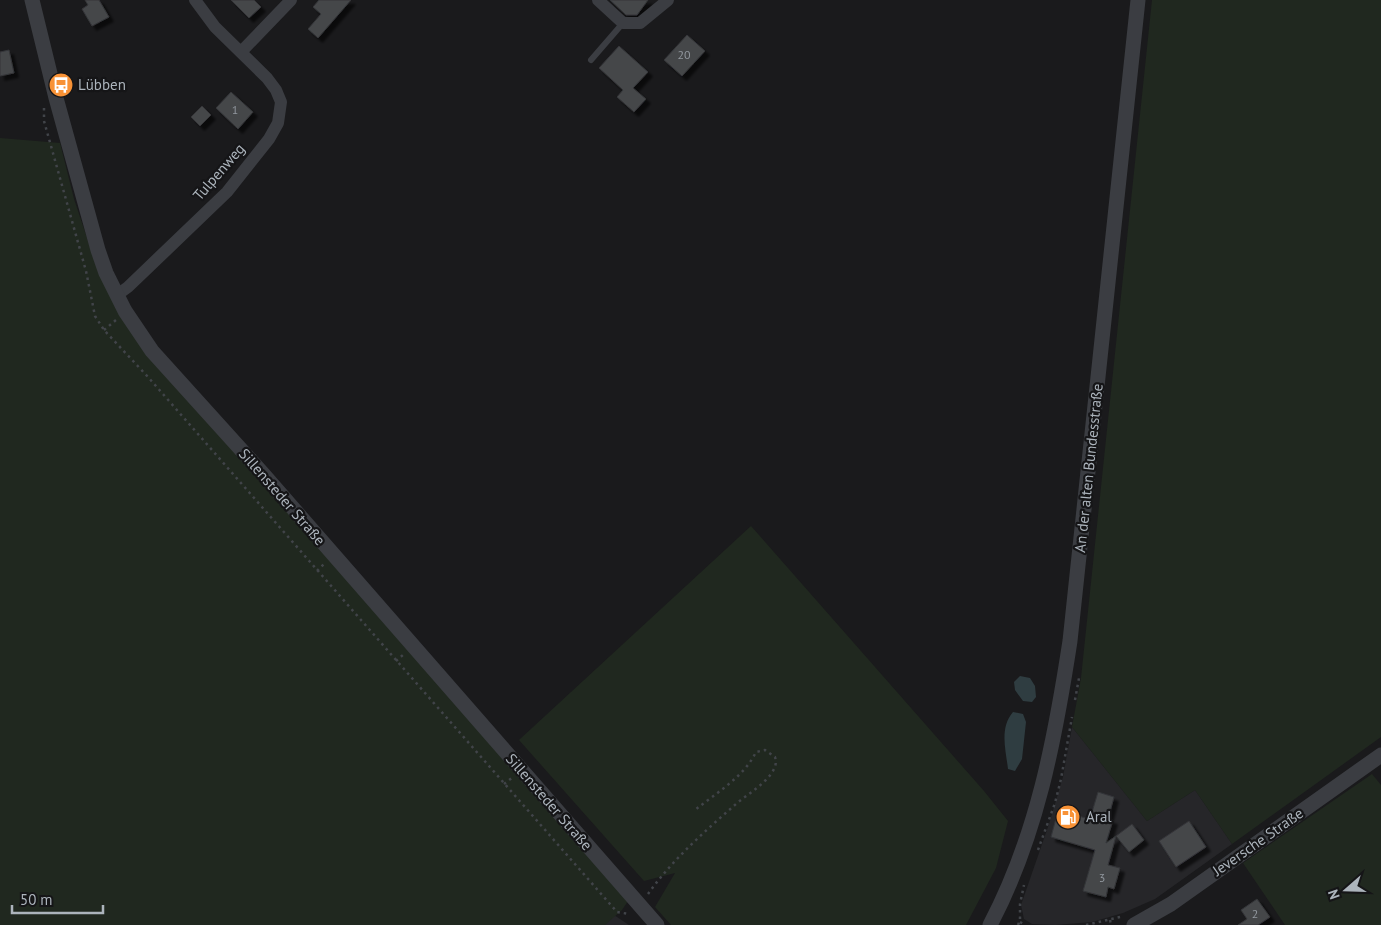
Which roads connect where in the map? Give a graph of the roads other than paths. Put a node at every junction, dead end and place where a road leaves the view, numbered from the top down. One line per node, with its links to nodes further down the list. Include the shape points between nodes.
1 (32, 0): 10 (street, Sillensteder Straße, via 98,250)
2 (194, 0): 8 (street, Tulpenweg, via 215,27)
3 (291, 0): 8 (street)
4 (598, 0): 7 (street)
5 (668, 0): 7 (street, via 640,23)
6 (1138, 0): 12 (street, An der alten Bundesstraße, via 1066,670 1046,776 1019,861)
7 (623, 23): 9 (lane)
8 (241, 52): 10 (street, Tulpenweg, via 276,90 281,102 278,123 227,192)
9 (591, 60)
10 (117, 296): 13 (street, Sillensteder Straße, via 152,351)
11 (1381, 755): 14 (street, Jeversche Straße, via 1171,904)
12 (992, 924)
13 (657, 925)
14 (1134, 925)

